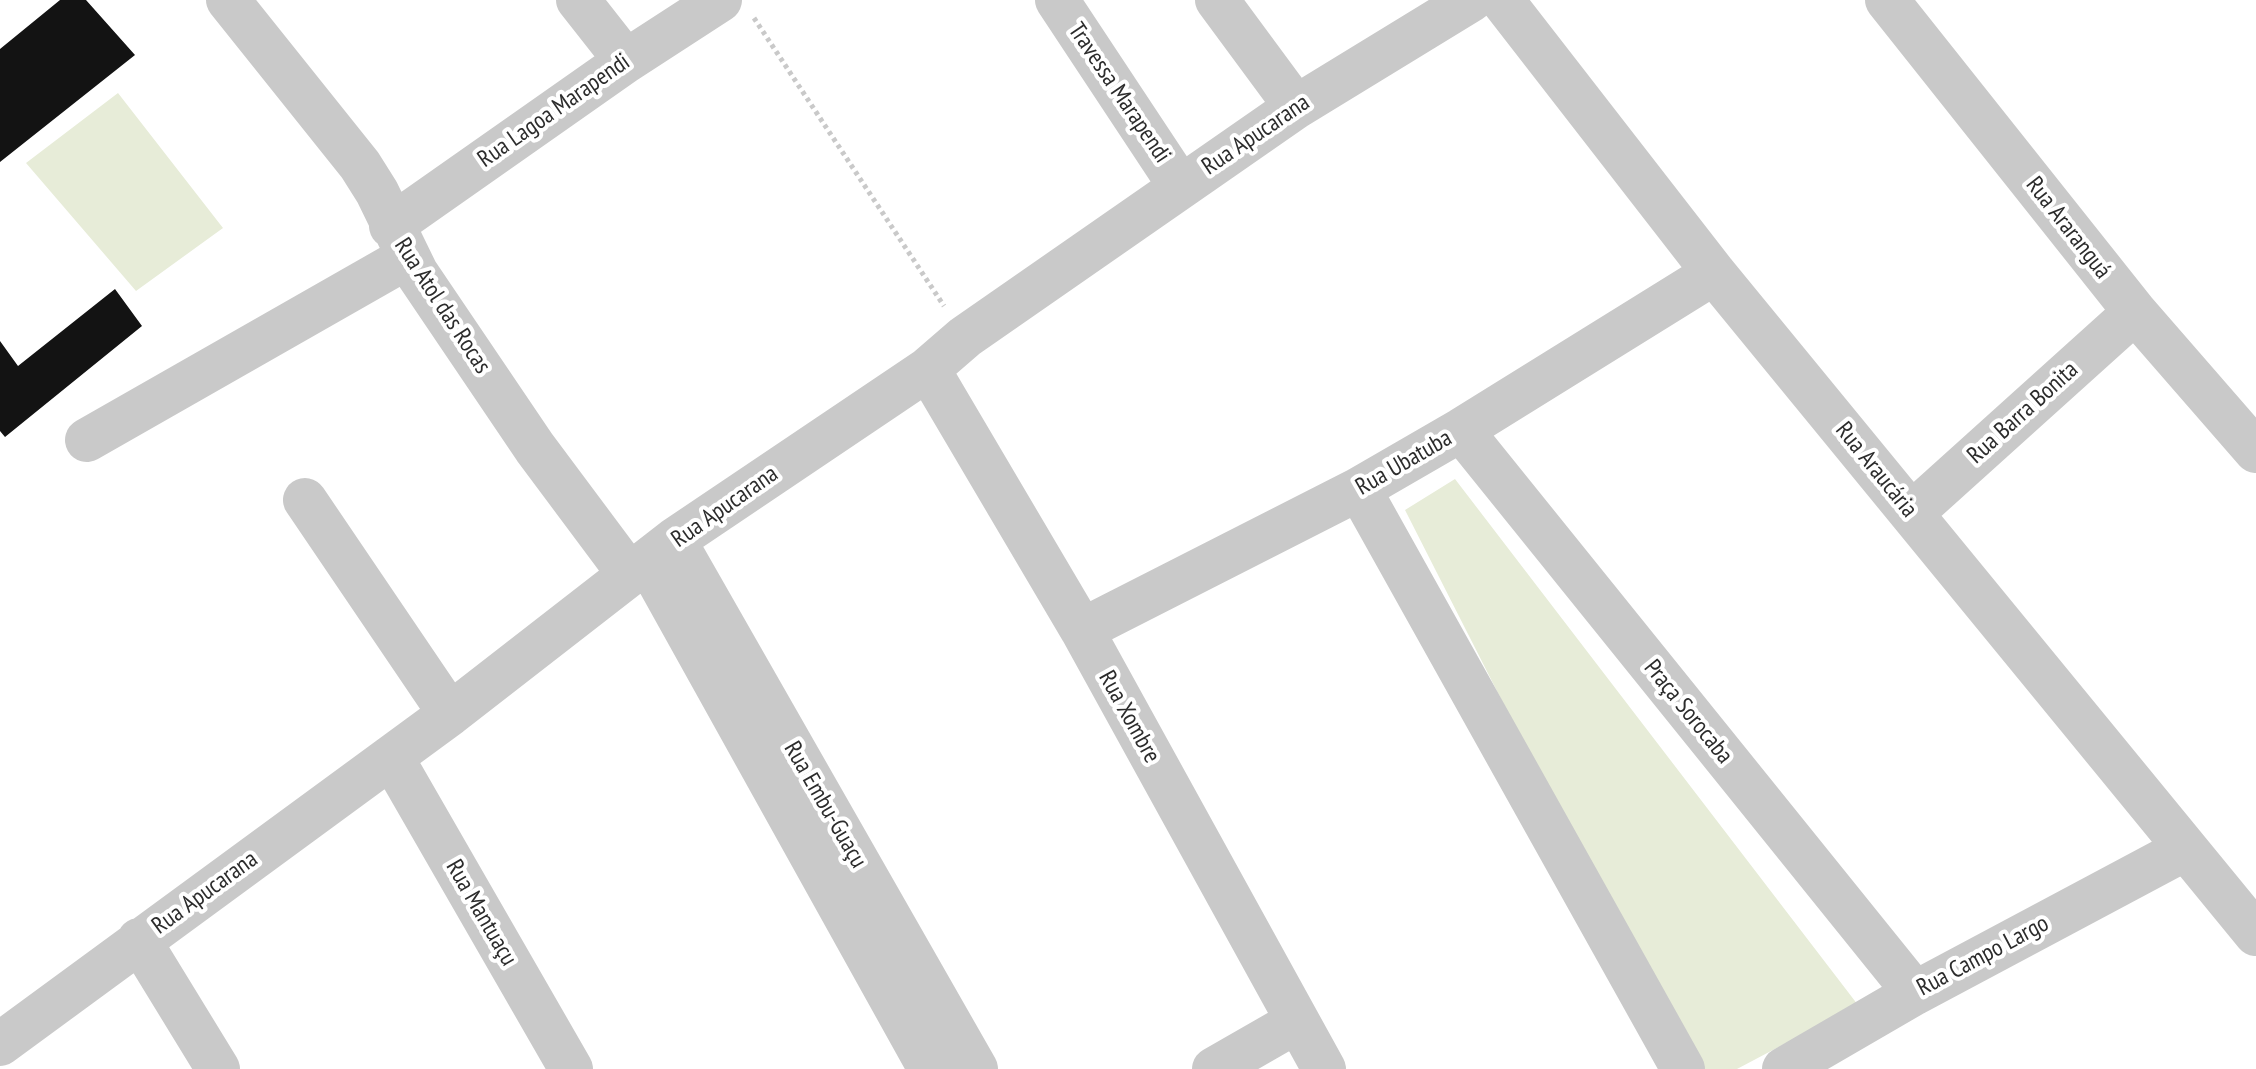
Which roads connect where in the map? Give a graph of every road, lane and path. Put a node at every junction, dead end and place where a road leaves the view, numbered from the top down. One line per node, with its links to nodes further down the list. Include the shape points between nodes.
1 (228, 0): 12 (street, Rua Atol das Rocas, via 360,165)
2 (578, 0): 9 (street)
3 (1057, 0): 11 (street, Travessa Marapendi)
4 (1217, 0): 10 (street)
5 (1471, 0): 10 (street, Rua Apucarana)
6 (1502, 0): 13 (street, Rua Araucária)
7 (1887, 0): 14 (street, Rua Araranguá)
8 (736, 6): 9 (street, Rua Lagoa Marapendi); 15 (path)
9 (626, 61): 12 (street, Rua Lagoa Marapendi)
10 (1296, 107): 11 (street, Rua Apucarana)
11 (1180, 186): 15 (street, Rua Apucarana)
12 (400, 242): 18 (street, Rua Lagoa Marapendi); 23 (street, Rua Atol das Rocas, via 535,448)
13 (1714, 273): 17 (street, Rua Ubatuba); 22 (street, Rua Araucária)
14 (2135, 312): 19 (street, Rua Araranguá); 22 (street, Rua Barra Bonita)
15 (965, 337): 16 (street, Rua Apucarana)
16 (928, 369): 23 (street, Rua Apucarana); 24 (street, Rua Xombre)
17 (1461, 430): 20 (street, Rua Ubatuba); 30 (street, Praça Sorocaba)
18 (87, 440)
19 (2256, 451)
20 (1359, 489): 24 (street, Rua Ubatuba); 39 (street)
21 (305, 500): 25 (street)
22 (1912, 513): 27 (street, Rua Araucária)
23 (650, 559): 25 (street, Rua Apucarana); 35 (street, Rua Embu-Guaçu); 36 (street, Rua Embu-Guaçu)
24 (1082, 630): 31 (street, Rua Xombre)
25 (450, 714): 26 (street, Rua Apucarana)
26 (392, 758): 29 (street, Rua Apucarana); 34 (street, Rua Mantuaçu)
27 (2185, 849): 28 (street, Rua Araucária); 30 (street, Rua Campo Largo)
28 (2256, 934)
29 (139, 940): 32 (street, Rua Apucarana); 33 (street)
30 (1915, 993): 40 (street, Rua Campo Largo)
31 (1296, 1022): 37 (street); 38 (street, Rua Xombre)
32 (0, 1044)
33 (218, 1069)
34 (571, 1069)
35 (930, 1069)
36 (976, 1069)
37 (1214, 1069)
38 (1324, 1069)
39 (1683, 1069)
40 (1784, 1069)

